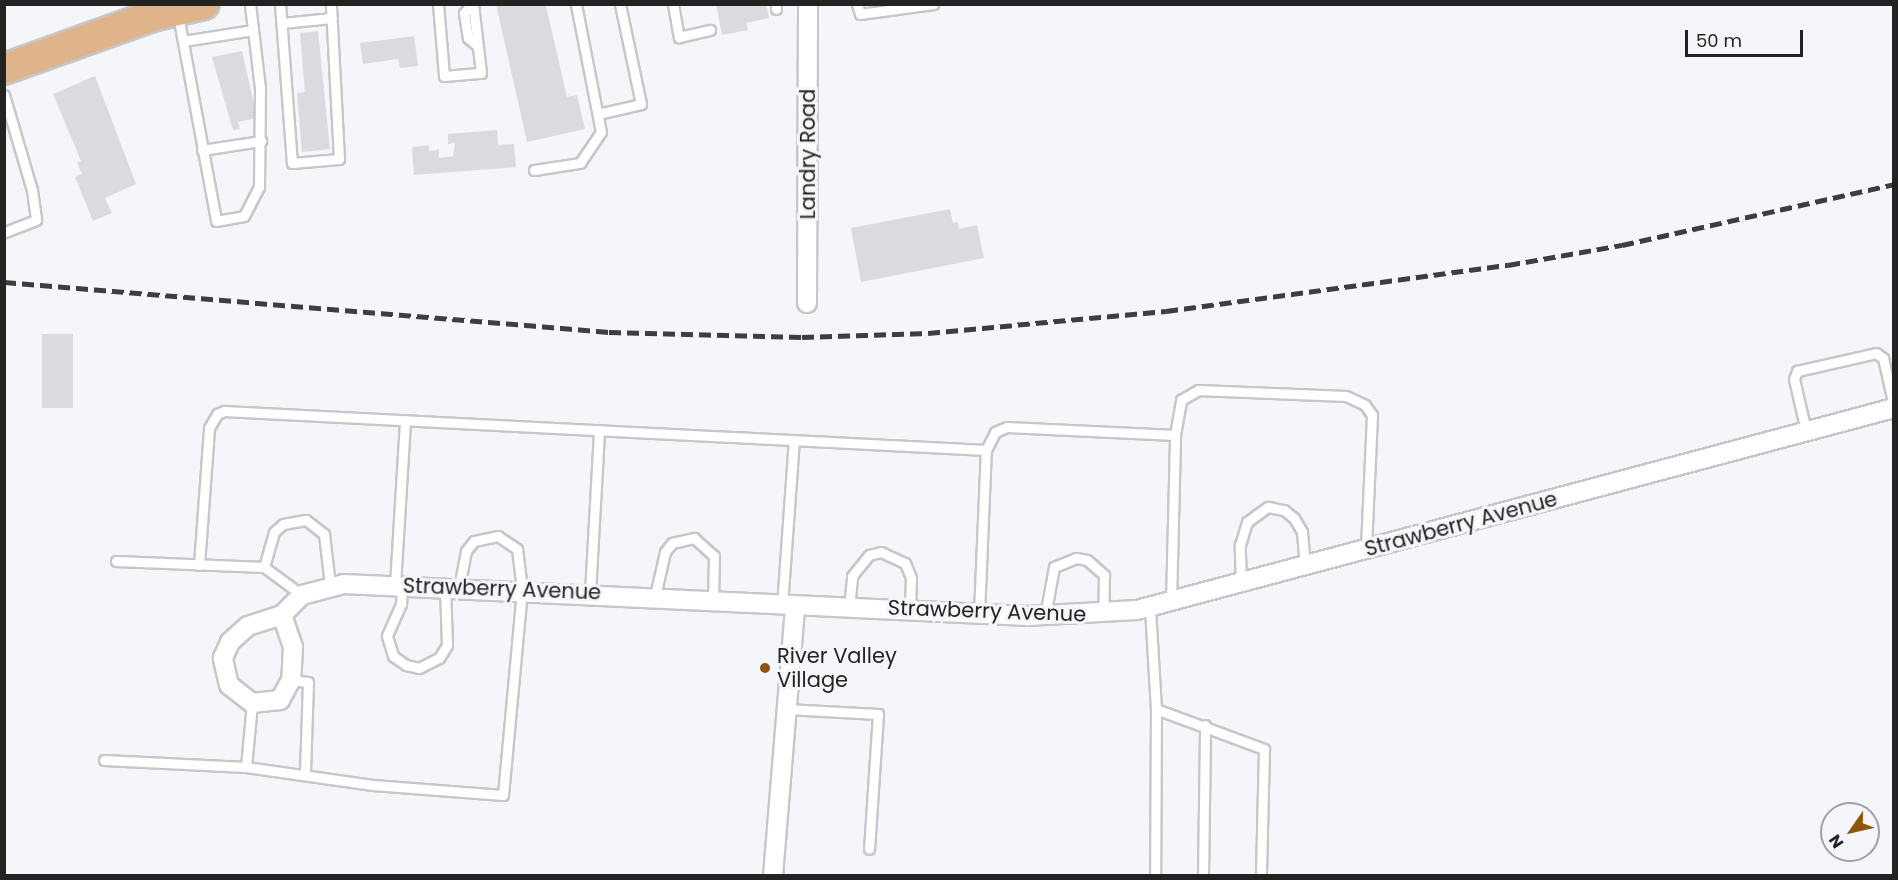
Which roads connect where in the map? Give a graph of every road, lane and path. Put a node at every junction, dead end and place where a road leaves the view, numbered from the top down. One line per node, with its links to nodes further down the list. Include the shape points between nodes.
1 (250, 4): 15 (lane)
2 (280, 4): 14 (lane)
3 (331, 4): 13 (lane)
4 (438, 4): 5 (lane, via 444,76 481,73)
5 (472, 4)
6 (576, 4): 20 (lane)
7 (620, 4): 20 (lane, via 640,104)
8 (673, 4): 16 (lane, via 678,37)
9 (808, 4): 25 (street, Landry Road)
10 (857, 4): 11 (lane, via 860,14)
11 (933, 4)
12 (191, 8): 17 (lane); 18 (highway, via 69,43)
13 (332, 18): 14 (lane); 14 (lane, via 339,159 292,163)
14 (282, 23)
15 (253, 30): 17 (lane); 21 (lane)
16 (710, 30)
17 (183, 42): 22 (lane)
18 (4, 69)
19 (4, 95): 24 (lane, via 32,190 36,220)
20 (598, 114): 23 (lane, via 601,132 580,163)
21 (261, 141): 22 (lane); 22 (lane, via 259,187 244,216 216,221)
22 (202, 150)
23 (534, 170)
24 (4, 232)
25 (807, 303)
26 (1893, 407): 29 (street, Strawberry Avenue); 29 (lane, via 1883,358 1876,353 1797,371 1794,380)
27 (405, 420): 28 (lane); 35 (lane, via 217,414 209,428); 39 (lane)
28 (599, 430): 31 (lane); 43 (lane)
29 (1806, 431): 33 (street, Strawberry Avenue)
30 (1175, 435): 32 (lane, via 1007,427 995,432); 33 (lane, via 1181,400 1198,390 1346,396 1365,405 1372,415); 47 (lane)
31 (794, 440): 32 (lane); 48 (lane)
32 (986, 450): 52 (lane)
33 (1366, 550): 37 (street, Strawberry Avenue)
34 (117, 561): 35 (lane)
35 (199, 564): 36 (lane)
36 (264, 567): 38 (lane, via 274,532 293,520 306,520 324,534); 44 (lane)
37 (1305, 567): 40 (street, Strawberry Avenue); 40 (lane, via 1302,532 1294,518 1284,510 1268,507 1247,522)
38 (330, 585): 39 (street, Strawberry Avenue); 44 (street, Strawberry Avenue)
39 (398, 585): 41 (street, Strawberry Avenue); 41 (lane, via 400,604 387,636 393,656 419,668 439,658 447,645)
40 (1241, 585): 47 (street, Strawberry Avenue)
41 (452, 587): 42 (street, Strawberry Avenue); 42 (lane, via 466,551 485,536 498,536 517,549)
42 (522, 589): 43 (street, Strawberry Avenue); 63 (lane, via 503,795 373,785)
43 (590, 593): 45 (street, Strawberry Avenue)
44 (302, 595): 54 (street, Strawberry Avenue)
45 (655, 596): 46 (street, Strawberry Avenue); 46 (lane, via 665,552 672,543 694,538 714,556)
46 (713, 600): 48 (street, Strawberry Avenue)
47 (1171, 603): 50 (street, Strawberry Avenue)
48 (788, 607): 49 (street, Strawberry Avenue); 58 (street)
49 (849, 607): 51 (street, Strawberry Avenue); 51 (lane, via 852,576 869,555 881,552 905,563 911,578)
50 (1150, 608): 53 (street, Strawberry Avenue); 59 (lane)
51 (910, 610): 52 (street, Strawberry Avenue)
52 (979, 614): 55 (street, Strawberry Avenue)
53 (1103, 614): 55 (street, Strawberry Avenue); 55 (lane, via 1104,575 1097,566 1076,558 1054,567)
54 (282, 615): 56 (street, via 293,647); 57 (street, Strawberry Avenue, via 248,626 230,642 223,658 229,686)
55 (1046, 616)
56 (291, 680): 57 (street, via 280,700); 63 (lane, via 308,682)
57 (252, 703): 62 (lane)
58 (786, 709): 64 (lane, via 878,714); 65 (street)
59 (1156, 709): 60 (lane); 66 (lane)
60 (1205, 725): 67 (lane); 68 (lane, via 1264,749)
61 (104, 760): 62 (lane)
62 (246, 767): 63 (lane)
63 (305, 774)
64 (869, 849)
65 (773, 876)
66 (1155, 876)
67 (1203, 876)
68 (1261, 876)

